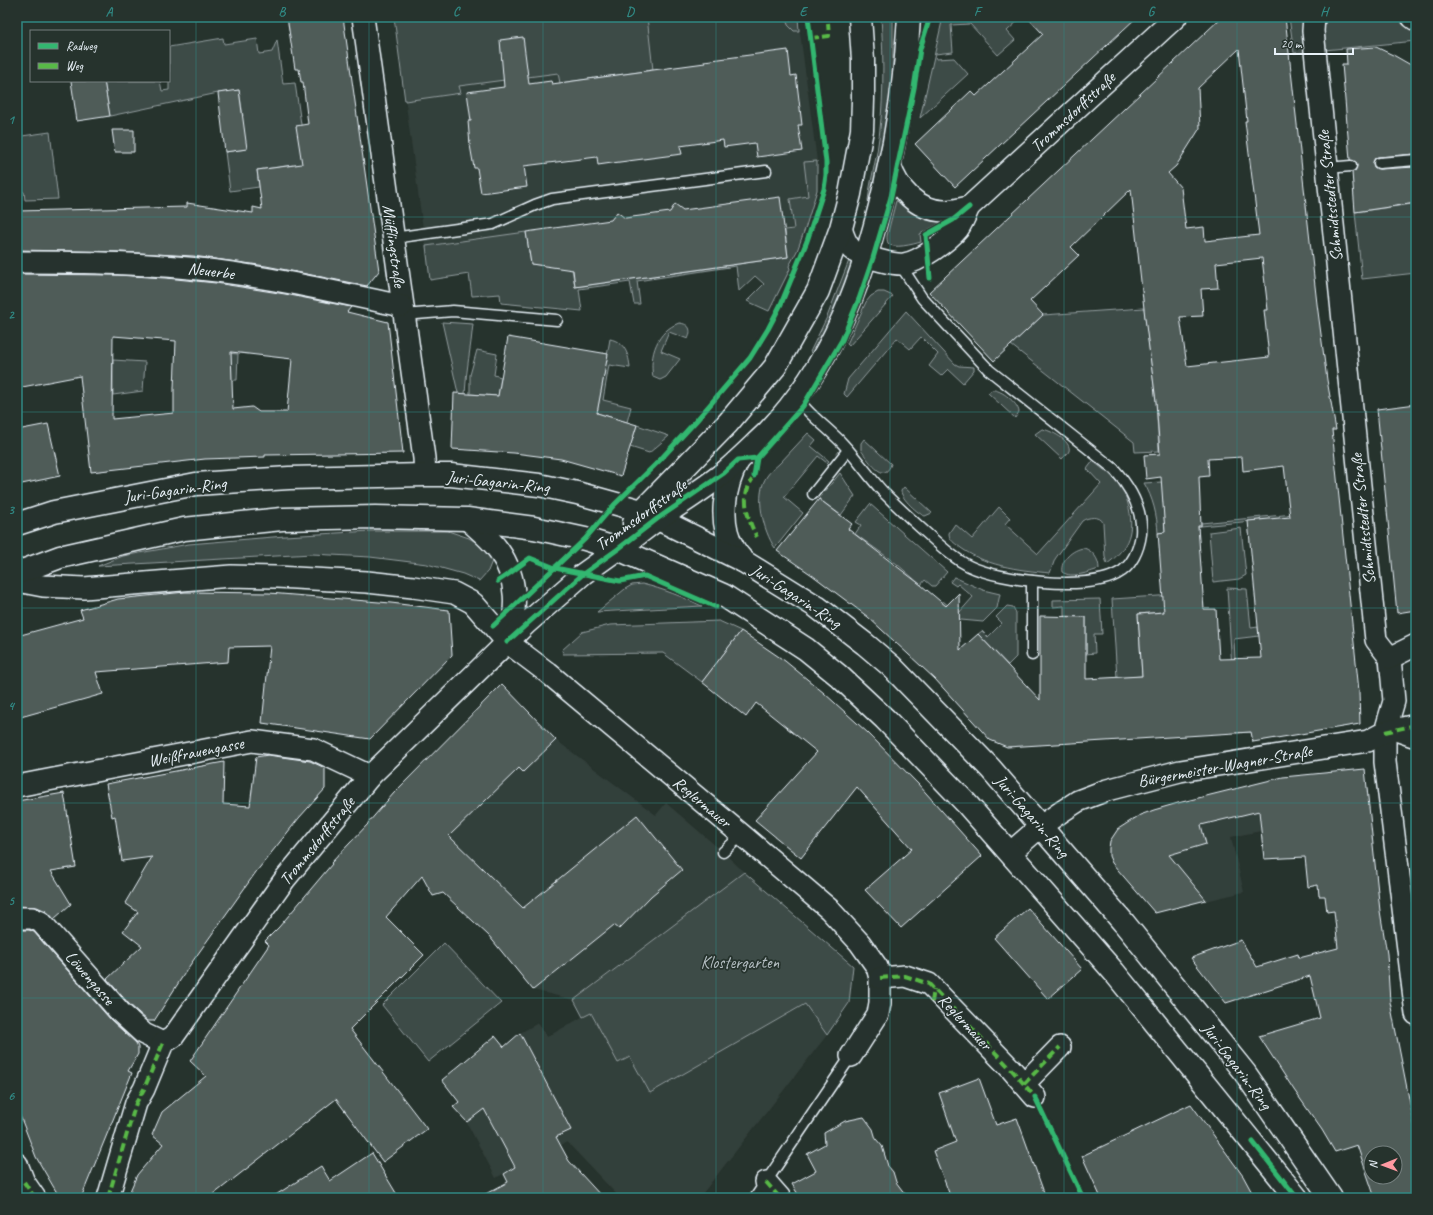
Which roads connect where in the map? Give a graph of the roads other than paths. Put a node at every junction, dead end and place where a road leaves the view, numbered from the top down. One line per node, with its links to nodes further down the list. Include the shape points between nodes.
1 (363, 17): 16 (street, Müfflingstraße)
2 (860, 17): 15 (street, Trommsdorffstraße, via 863,60 862,130)
3 (909, 17): 10 (street, Trommsdorffstraße, via 902,99)
4 (1176, 17): 14 (street, Trommsdorffstraße)
5 (1314, 17): 12 (street, Schmidtstedter Straße, via 1313,31)
6 (1412, 17): 7 (street)
7 (1416, 20)
8 (1416, 160): 9 (lane)
9 (1380, 163)
10 (890, 165): 14 (street, via 894,178 902,189 921,204 944,211); 17 (street, Trommsdorffstraße)
11 (1351, 166): 12 (lane)
12 (1327, 168): 38 (street, Schmidtstedter Straße, via 1376,640)
13 (766, 171): 16 (lane, via 552,199 493,224)
14 (969, 207): 19 (street, Trommsdorffstraße, via 958,229 937,248 917,260)
15 (841, 228): 17 (street, Trommsdorffstraße, via 850,248); 27 (street, Trommsdorffstraße, via 818,292 775,367)
16 (393, 238): 20 (street, Müfflingstraße)
17 (866, 257): 19 (street, Trommsdorffstraße); 22 (street, Trommsdorffstraße, via 854,294 828,349)
18 (17, 262): 20 (street, Neuerbe, via 174,266 217,271 264,278)
19 (898, 264): 34 (lane, via 922,298 990,370 1114,469 1131,491 1140,514 1140,543 1136,554 1124,569 1105,579 1092,581)
20 (403, 310): 21 (lane, via 453,311); 25 (street, Müfflingstraße)
21 (557, 320)
22 (796, 398): 23 (lane); 24 (street, Trommsdorffstraße, via 767,432)
23 (846, 447): 26 (lane); 34 (lane, via 884,493 955,558 984,572)
24 (738, 460): 27 (street, Trommsdorffstraße, via 724,473); 31 (street, via 728,483 725,518 733,548)
25 (425, 475): 27 (street, Juri-Gagarin-Ring, via 539,484); 29 (street, Juri-Gagarin-Ring, via 289,478 196,484 54,512)
26 (813, 494)
27 (649, 515): 30 (street, Trommsdorffstraße); 31 (street, Juri-Gagarin-Ring)
28 (467, 519): 30 (street, Juri-Gagarin-Ring, via 534,528 585,539); 32 (street, Juri-Gagarin-Ring, via 282,519 184,530 60,557); 35 (street, via 499,551 514,585 514,613)
29 (17, 524)
30 (618, 550): 35 (street, Trommsdorffstraße, via 583,574); 47 (street, Juri-Gagarin-Ring, via 723,594 806,649 885,719 966,802)
31 (743, 561): 44 (street, Juri-Gagarin-Ring, via 817,606 891,666 990,768)
32 (17, 573)
33 (17, 581): 35 (street, via 43,586 84,588 231,576 367,582 413,587 454,593 473,603)
34 (1032, 581): 37 (lane)
35 (507, 642): 42 (street, Trommsdorffstraße); 45 (street, Reglermauer, via 548,673)
36 (1416, 645): 38 (street)
37 (1032, 655)
38 (1390, 658): 40 (street, via 1394,701)
39 (1416, 724): 40 (street, Bürgermeister-Wagner-Straße)
40 (1385, 732): 41 (lane); 44 (street, Bürgermeister-Wagner-Straße, via 1368,741 1180,771 1138,781 1078,801); 50 (street, via 1385,762)
41 (1416, 741)
42 (370, 776): 43 (street, Weißfrauengasse, via 313,749 252,741); 51 (street, Trommsdorffstraße, via 285,878 173,1037)
43 (17, 786)
44 (1041, 826): 47 (street, Bürgermeister-Wagner-Straße); 58 (street, Juri-Gagarin-Ring, via 1124,923 1245,1073)
45 (742, 835): 46 (lane); 49 (street, Reglermauer, via 829,909 860,943 877,968)
46 (723, 852)
47 (1010, 852): 57 (street, Juri-Gagarin-Ring, via 1114,972)
48 (17, 918): 51 (street, Löwengasse, via 32,918 41,922 120,1012 144,1034)
49 (880, 978): 52 (street, Reglermauer, via 904,976 929,984 933,996 1030,1091); 53 (street, Reglermauer, via 878,1014)
50 (1416, 1014)
51 (163, 1043): 55 (street, Trommsdorffstraße, via 136,1103)
52 (1060, 1047)
53 (851, 1056): 54 (lane)
54 (760, 1190): 56 (street)
55 (108, 1198)
56 (780, 1198)
57 (1297, 1198)
58 (1331, 1198)

